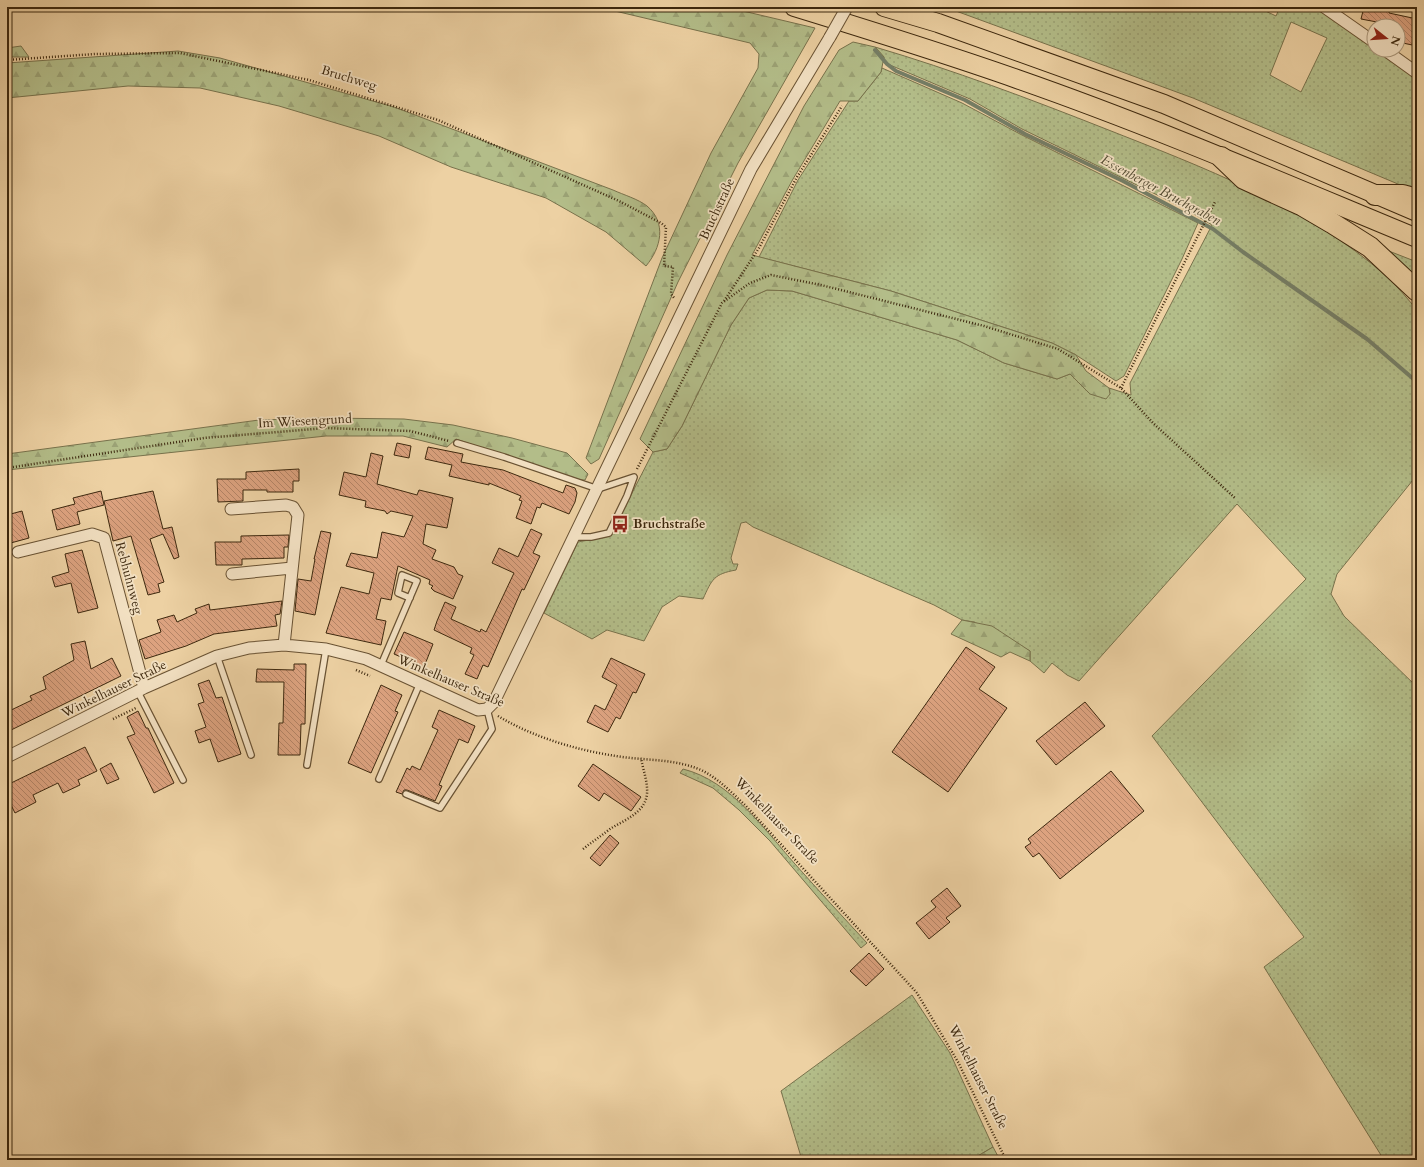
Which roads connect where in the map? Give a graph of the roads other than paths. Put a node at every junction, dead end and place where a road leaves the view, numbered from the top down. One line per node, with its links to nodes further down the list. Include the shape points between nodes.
1 (794, 7): 8 (highway, via 1017,79)
2 (847, 7): 15 (street, Bruchstraße, bridge, via 751,169)
3 (884, 7): 9 (highway, via 938,23 1164,104)
4 (1324, 7): 5 (street)
5 (1366, 36)
6 (1396, 58): 7 (street)
7 (1417, 73)
8 (1221, 157): 12 (highway); 13 (highway, via 1244,178 1303,206 1370,247)
9 (1375, 195): 10 (highway, via 1403,195); 11 (highway)
10 (1417, 199)
11 (1417, 212)
12 (1417, 238)
13 (1417, 291)
14 (457, 443): 15 (lane)
15 (598, 489): 17 (street, Bruchstraße); 17 (lane, via 634,477 609,533 591,537)
16 (231, 509): 19 (street, via 286,505 293,507 298,515)
17 (574, 536): 28 (street, Bruchstraße, via 494,702)
18 (18, 552): 27 (street, Rebhuhnweg, via 92,534 104,538)
19 (292, 568): 20 (street); 22 (street)
20 (232, 574)
21 (410, 598): 25 (lane)
22 (284, 645): 23 (street, Winkelhauser Straße); 24 (street, Winkelhauser Straße, via 249,648)
23 (326, 649): 25 (street, Winkelhauser Straße); 31 (lane)
24 (217, 656): 27 (street, Winkelhauser Straße); 29 (lane)
25 (381, 665): 26 (street, Winkelhauser Straße)
26 (420, 683): 28 (street, Winkelhauser Straße, via 478,710); 32 (lane)
27 (141, 690): 30 (street, Winkelhauser Straße); 33 (lane, via 144,704)
28 (487, 709): 34 (lane, via 492,729 440,808)
29 (251, 755)
30 (7, 758)
31 (307, 765)
32 (379, 779)
33 (183, 780)
34 (406, 794)

